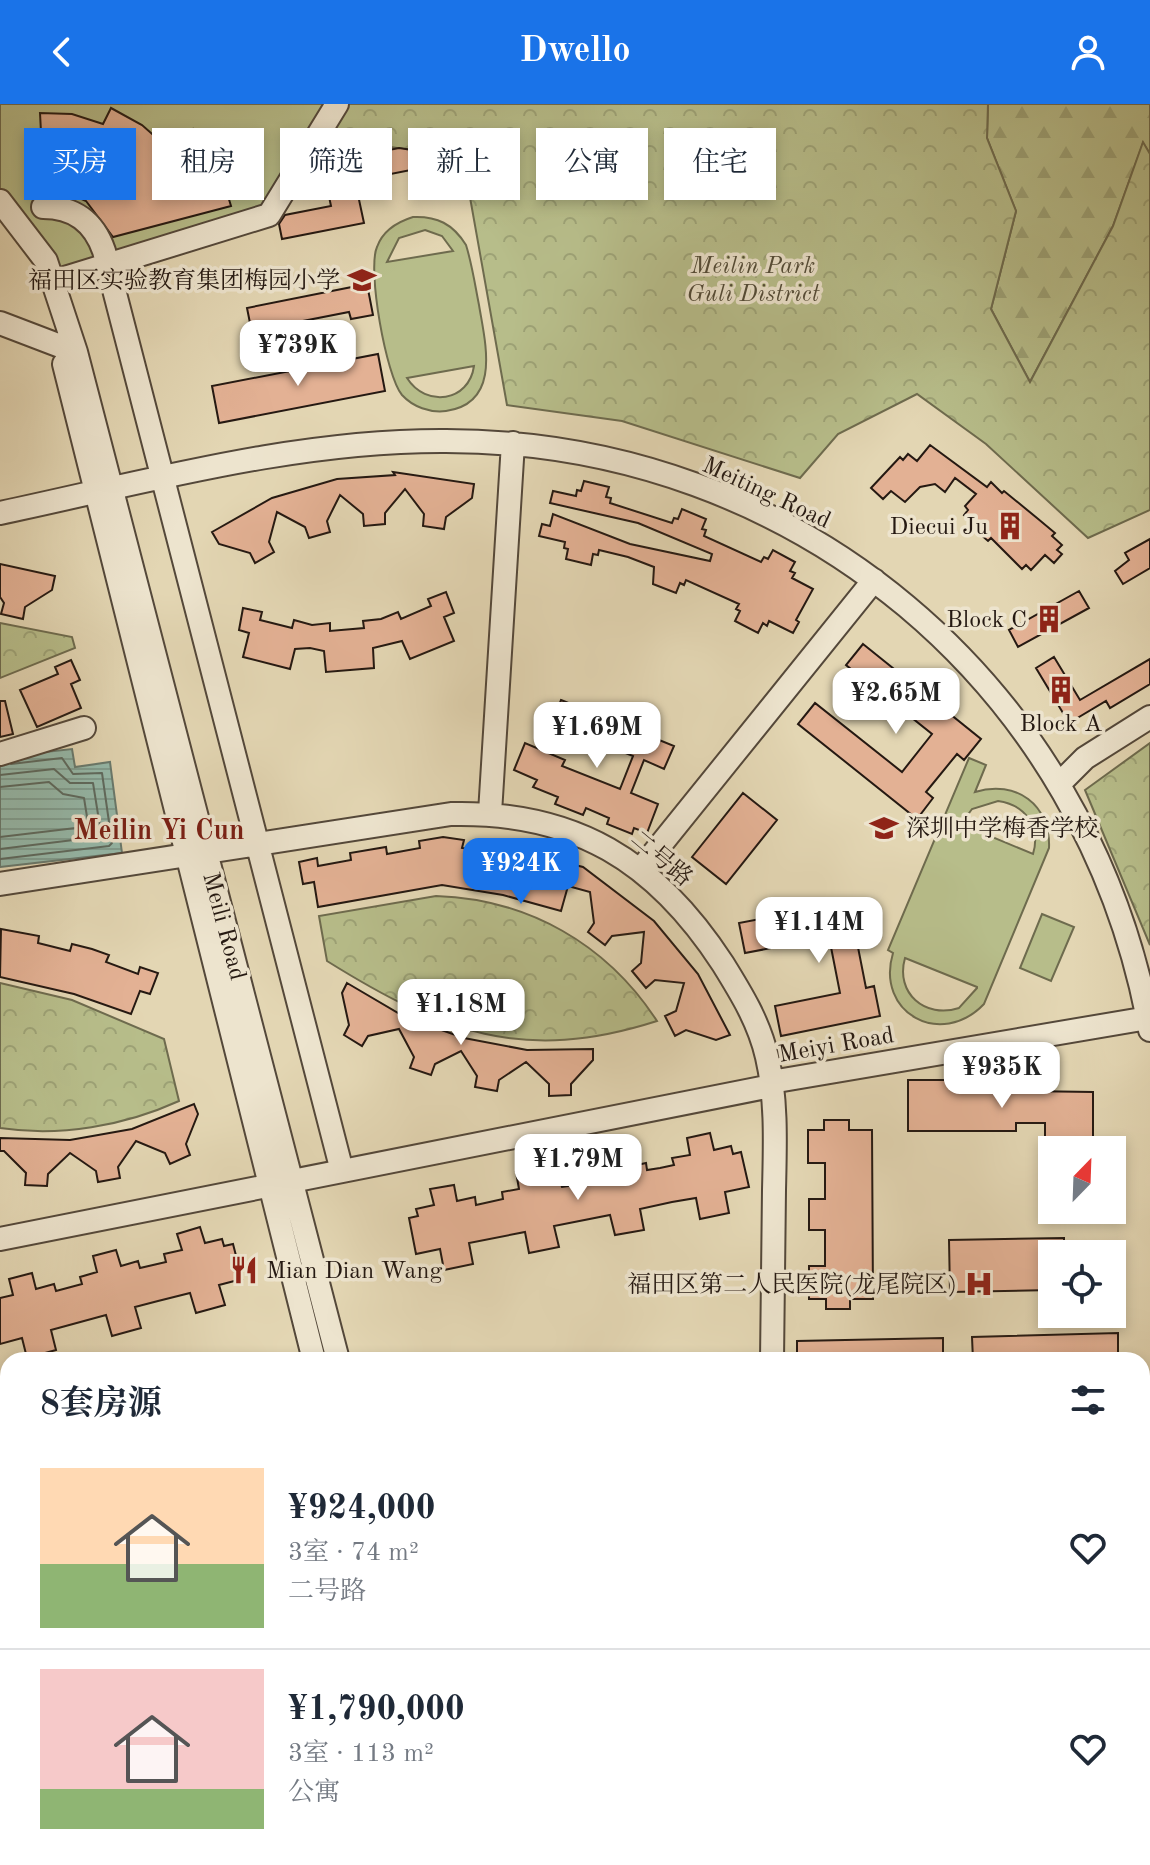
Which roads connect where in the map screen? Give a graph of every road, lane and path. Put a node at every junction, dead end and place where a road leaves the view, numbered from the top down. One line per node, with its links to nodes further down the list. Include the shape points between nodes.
1 (337, 104): 5 (street, via 269,215)
2 (0, 201): 6 (street, via 40,250)
3 (43, 207): 5 (street, via 82,217 99,238)
4 (0, 217): 8 (street, via 42,277)
5 (107, 265): 6 (street); 10 (street)
6 (55, 281): 8 (street)
7 (0, 323): 8 (street)
8 (66, 352): 11 (street, Meili Road)
9 (513, 443): 10 (street, Meiting Road, via 445,441 303,450); 13 (street, Meiting Road, via 616,461 703,487 763,513); 18 (street)
10 (163, 479): 11 (street, Meiting Road); 19 (street)
11 (104, 491): 12 (street, Meiting Road); 20 (street, Meili Road)
12 (0, 513)
13 (874, 580): 17 (street, Meiting Road, via 986,683); 21 (street)
14 (1150, 717): 17 (street, via 1085,758)
15 (84, 728): 16 (street)
16 (0, 754)
17 (1061, 782): 23 (street, Meiting Road, via 1107,881 1140,975)
18 (490, 813): 19 (street, 二号路); 21 (street, 二号路, via 570,829)
19 (257, 843): 20 (street, 二号路); 25 (street)
20 (196, 852): 22 (street, 二号路); 26 (street, Meili Road)
21 (641, 869): 24 (street, 二号路, via 701,933 749,1004)
22 (0, 884)
23 (1149, 1024): 24 (street, Meiyi Road)
24 (771, 1084): 25 (street, Meiyi Road); 30 (street, 二号路)
25 (342, 1171): 26 (street, Meiyi Road)
26 (281, 1184): 27 (street, Meiyi Road); 28 (street, Meili Road); 29 (street, Meili Road)
27 (0, 1239)
28 (312, 1352)
29 (335, 1352)
30 (772, 1352)

